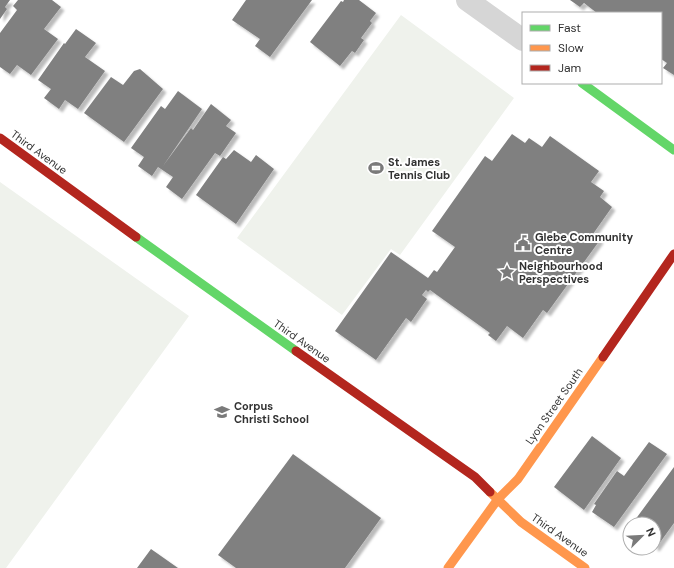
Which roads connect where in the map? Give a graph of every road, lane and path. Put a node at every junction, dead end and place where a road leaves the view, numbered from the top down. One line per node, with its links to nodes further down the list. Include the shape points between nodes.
1 (467, 0): 2 (street)
2 (522, 39)
3 (583, 84): 5 (street)
4 (0, 138): 7 (street, Third Avenue, via 207,289 475,477)
5 (674, 150)
6 (674, 254): 7 (street, Lyon Street South, via 518,479)
7 (498, 499): 8 (street, Lyon Street South); 9 (street, Third Avenue, via 521,522)
8 (448, 568)
9 (585, 568)

